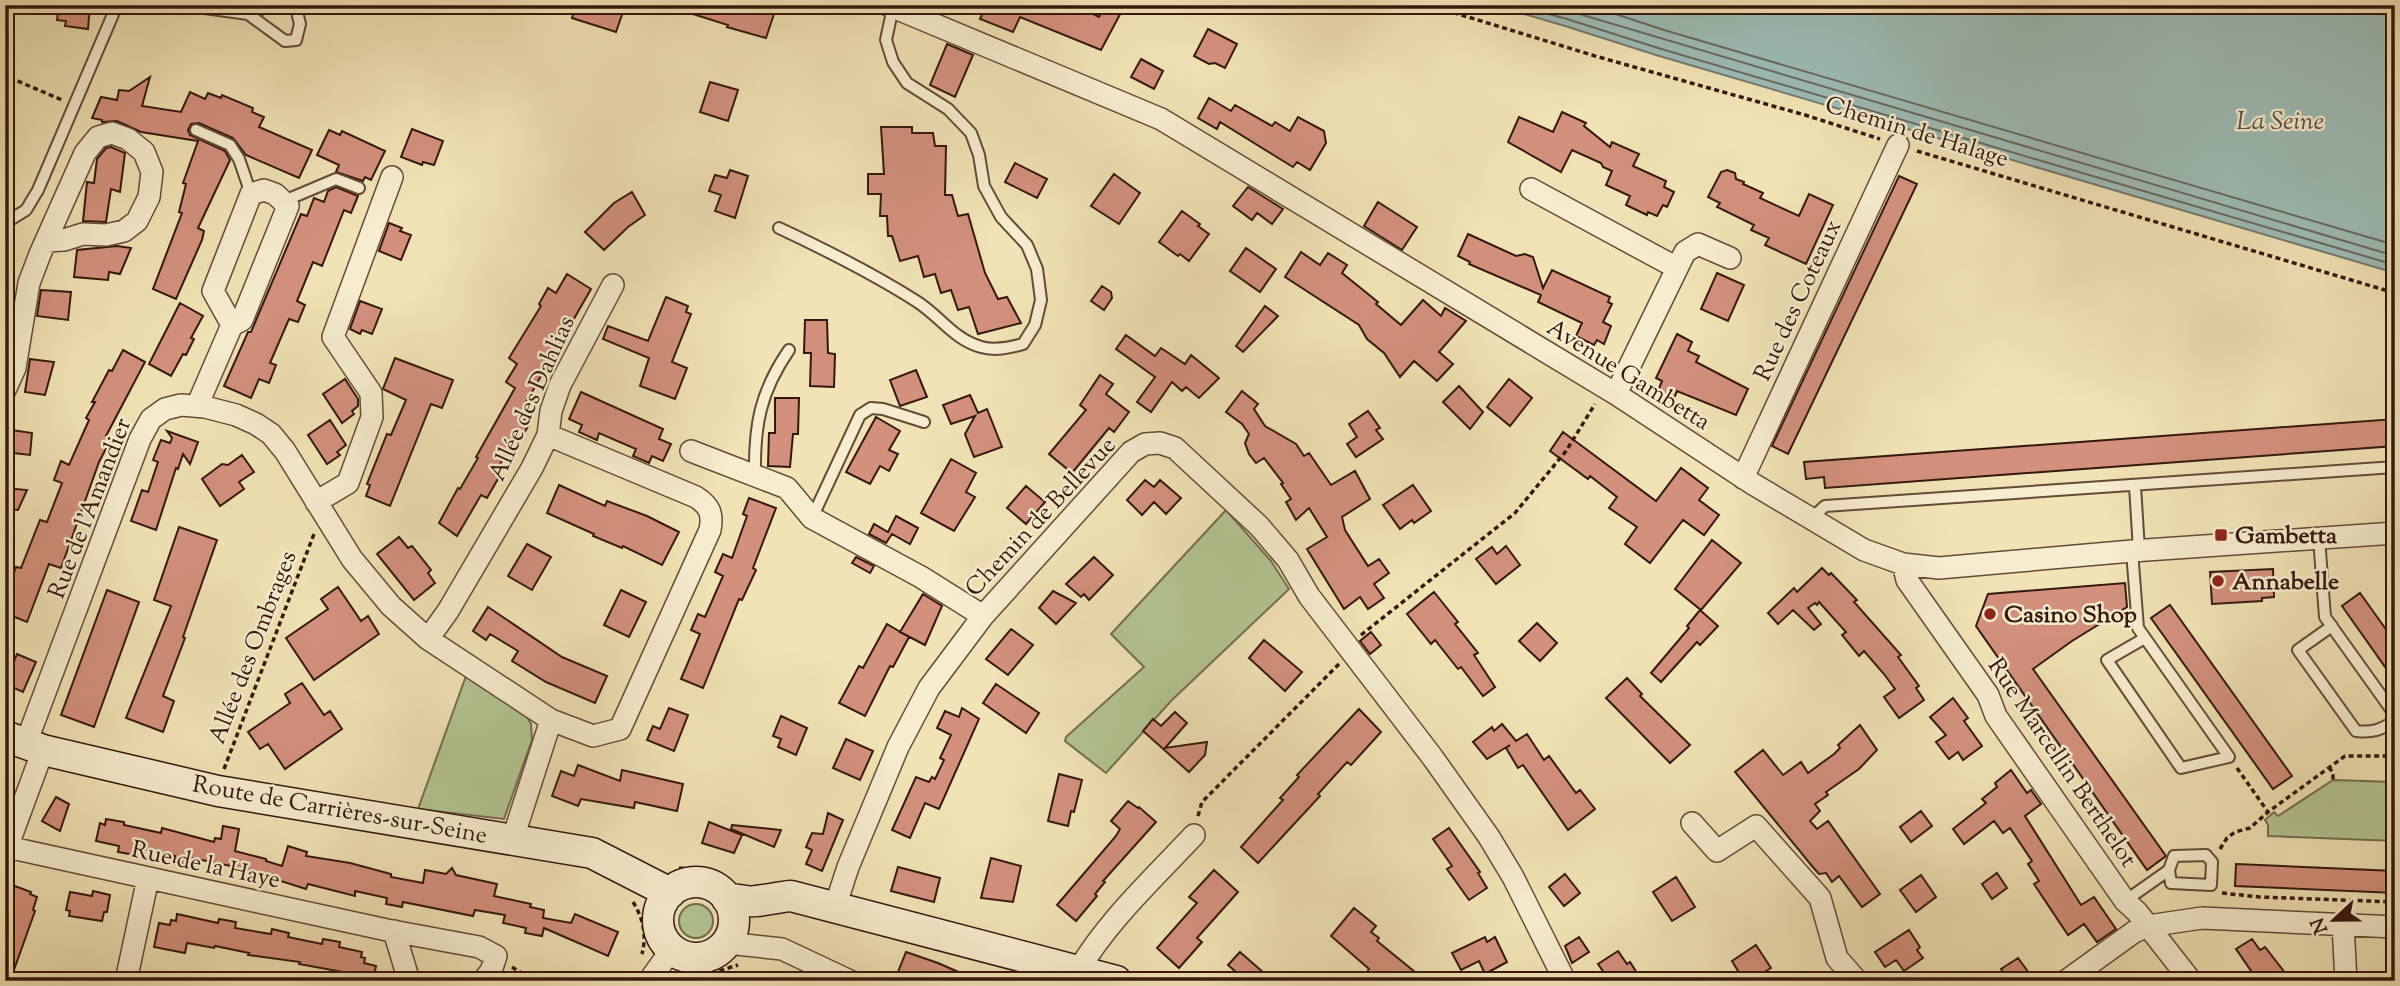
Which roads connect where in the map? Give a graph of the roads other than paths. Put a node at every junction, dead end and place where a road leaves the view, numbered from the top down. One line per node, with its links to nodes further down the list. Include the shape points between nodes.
1 (117, 5): 14 (lane, via 38,190 26,210)
2 (183, 5): 6 (lane)
3 (271, 5): 6 (lane)
4 (287, 5): 6 (lane, via 296,8 300,24 296,40 285,41)
5 (890, 6): 15 (lane, via 886,40 893,62 907,83 948,108 971,133 984,186 1001,218 1027,245 1037,268 1041,300 1035,325 1023,344 1005,349 983,348 959,339 920,303 864,269); 23 (street, Avenue Gambetta, via 1161,119)
6 (248, 14)
7 (196, 130): 12 (lane, via 230,145)
8 (1898, 145): 30 (street, Rue des Coteaux)
9 (392, 177): 32 (street, via 333,337 371,393 372,417 348,483)
10 (359, 188): 13 (lane, via 337,179)
11 (1531, 189): 18 (street)
12 (251, 194): 13 (street, via 264,190); 20 (street, via 213,291)
13 (284, 201): 20 (street, via 288,206 242,320)
14 (5, 223)
15 (779, 228)
16 (46, 241): 16 (street, via 124,232 137,221 149,197 152,172 144,152 112,133 98,137 85,153); 22 (street, via 29,283 15,368)
17 (1730, 258): 18 (street, via 1698,244 1685,251)
18 (1677, 268): 23 (street)
19 (613, 285): 26 (street, Allée des Dahlias, via 560,385)
20 (232, 325): 24 (street)
21 (789, 350): 29 (lane, via 772,374 760,410 754,442)
22 (5, 390)
23 (1611, 391): 30 (street, Avenue Gambetta)
24 (197, 406): 32 (street, Rue de l'Amandier, via 236,415 271,434); 45 (street, Rue de l'Amandier, via 164,409 151,419 139,439)
25 (924, 422): 33 (lane, via 871,408 860,415)
26 (548, 435): 42 (street, Allée des Dahlias, via 505,516); 44 (street, Rue de l'Amandier, via 696,497 706,503 712,517 620,729 593,736)
27 (691, 451): 29 (street)
28 (2395, 467): 31 (lane)
29 (755, 476): 33 (street, via 787,488)
30 (1743, 478): 34 (street, Avenue Gambetta)
31 (2136, 486): 34 (lane, via 1825,506); 37 (lane)
32 (316, 502): 42 (street, Rue de l'Amandier, via 352,559 391,606)
33 (813, 518): 39 (street)
34 (1811, 519): 38 (street, Avenue Gambetta, via 1864,550)
35 (2395, 533): 36 (street, Avenue Gambetta)
36 (2319, 538): 37 (street, Avenue Gambetta); 40 (lane, via 2325,617)
37 (2135, 551): 38 (street, Avenue Gambetta, via 1939,568); 41 (lane, via 2138,628)
38 (1903, 564): 54 (street, Rue Marcellin Berthelot, via 1907,580 1988,695 1996,716)
39 (983, 616): 55 (street, Chemin de Bellevue, via 929,688 898,747); 69 (street, Chemin de Bellevue, via 1131,452 1146,444 1175,448 1259,526 1288,560 1348,650 1433,758 1513,877)
40 (2332, 626): 43 (lane); 43 (lane, via 2298,650 2356,731 2383,729)
41 (2145, 638): 41 (lane, via 2229,757 2181,768 2107,660)
42 (428, 639): 44 (street, Rue de l'Amandier)
43 (2395, 718)
44 (551, 720): 48 (street)
45 (25, 743): 48 (street, Route de Carrières-sur-Seine, via 218,792); 49 (street, Rue de l'Amandier)
46 (1692, 823): 70 (street, via 1717,851 1756,826 1820,898 1837,958)
47 (1194, 835): 62 (street, via 1112,924)
48 (513, 838): 52 (street, Route de Carrières-sur-Seine, via 592,853)
49 (6, 850): 51 (street, Rue de la Haye)
50 (2169, 870): 50 (lane, via 2174,856 2206,855 2212,862 2211,885 2171,883); 54 (lane)
51 (148, 878): 59 (street, Rue de la Haye); 63 (street)
52 (670, 893): 53 (street, via 699,876); 61 (street, via 659,915 659,928)
53 (727, 899): 55 (street, via 753,902 791,897); 60 (street, via 734,921)
54 (2125, 901): 57 (street, Rue Marcellin Berthelot)
55 (835, 907): 62 (street)
56 (2343, 925): 57 (street, via 2202,918); 58 (street); 73 (street)
57 (2148, 926): 71 (street); 72 (street, Rue Marcellin Berthelot)
58 (2395, 927)
59 (394, 931): 64 (street); 65 (street, Rue de la Haye, via 479,947 496,956)
60 (727, 943): 61 (street, via 707,957 682,956); 67 (street, via 782,949)
61 (672, 949): 66 (street)
62 (1078, 971): 68 (street)
63 (126, 981)
64 (409, 981)
65 (483, 981)
66 (649, 981)
67 (850, 981)
68 (1116, 981)
69 (1565, 981)
70 (1857, 981)
71 (2066, 981)
72 (2191, 981)
73 (2346, 981)

